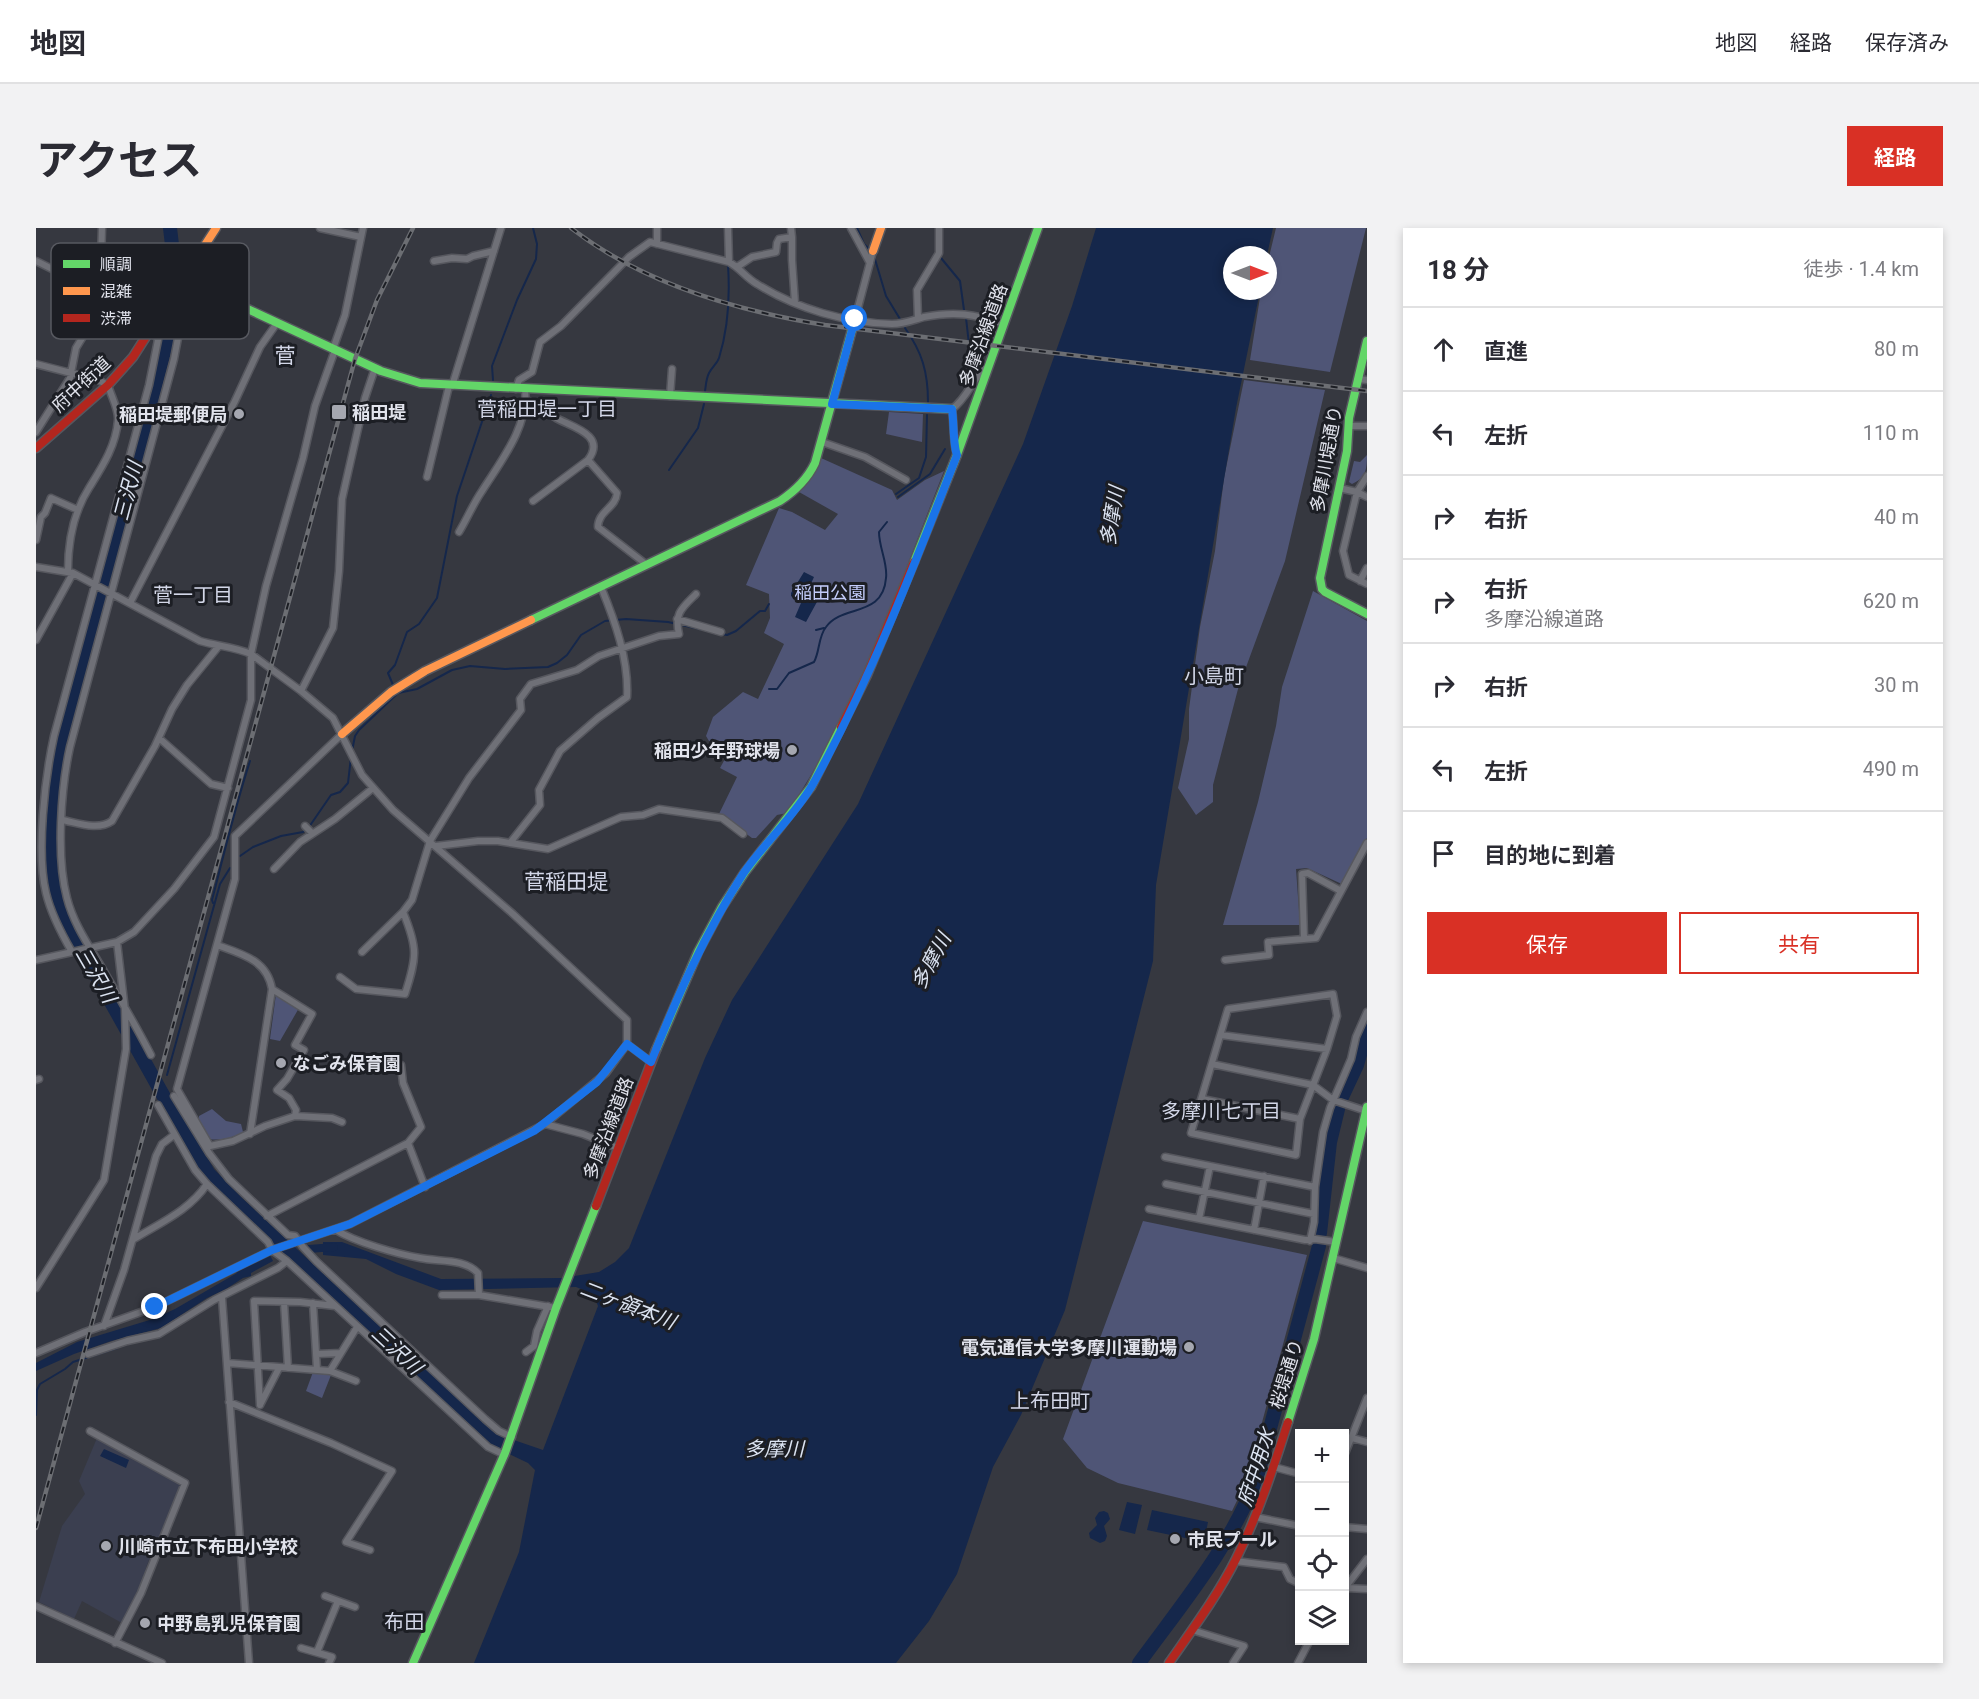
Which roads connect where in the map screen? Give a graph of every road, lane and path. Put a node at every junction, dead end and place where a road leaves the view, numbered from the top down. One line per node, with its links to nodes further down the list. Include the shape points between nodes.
1 (102, 228): 15 (street)
2 (216, 228): 16 (street, 府中街道)
3 (320, 228): 13 (street)
4 (363, 228): 13 (street)
5 (501, 228): 18 (street)
6 (657, 228): 17 (street)
7 (728, 228): 22 (street)
8 (791, 228): 14 (street)
9 (851, 228): 19 (street)
10 (881, 228): 19 (street)
11 (939, 228): 28 (street, via 939,253 917,290)
12 (1038, 228): 30 (street, 多摩沿線道路)
13 (361, 237): 36 (street)
14 (792, 237): 23 (street, via 779,239 776,252 752,257); 25 (street)
15 (102, 243)
16 (207, 243)
17 (657, 244): 22 (street); 45 (street, via 650,242 640,248 546,336 538,346 532,372 519,380)
18 (494, 251): 21 (street, via 467,260); 44 (street)
19 (872, 257): 27 (street)
20 (36, 261): 24 (street)
21 (434, 261)
22 (729, 262): 23 (street)
23 (737, 267): 25 (street, via 745,277)
24 (51, 268)
25 (795, 303): 27 (street, via 824,315)
26 (249, 311): 29 (street)
27 (855, 319): 28 (street, via 892,324); 48 (street)
28 (918, 319): 30 (street, via 968,313)
29 (277, 323): 36 (street); 76 (street, via 260,347)
30 (1004, 324): 38 (street, 多摩沿線道路)
31 (82, 339): 41 (street)
32 (144, 339): 43 (street, 府中街道)
33 (157, 339): 72 (street, via 149,385)
34 (179, 339): 74 (street)
35 (1367, 341): 42 (street, 多摩川堤通り)
36 (334, 349): 39 (street); 83 (street, via 266,586)
37 (36, 364): 41 (street)
38 (988, 367): 49 (street); 55 (street, 多摩沿線道路)
39 (375, 368): 44 (street, via 420,383); 84 (street, via 342,499 333,628)
40 (672, 369): 46 (street)
41 (71, 373): 43 (street); 52 (street)
42 (1362, 379): 50 (street, 多摩川堤通り)
43 (108, 385): 54 (street, 府中街道); 64 (street, via 118,418 115,439)
44 (451, 386): 45 (street); 58 (street)
45 (521, 389): 46 (street); 47 (street)
46 (669, 396): 48 (street)
47 (527, 400): 56 (street, via 586,433 594,445); 65 (street, via 517,432)
48 (832, 404): 49 (street); 53 (street)
49 (952, 409): 55 (street)
50 (1348, 426): 51 (street); 60 (street, 多摩川堤通り)
51 (1367, 426)
52 (36, 429)
53 (822, 442): 59 (street, via 865,458); 67 (street, via 812,471 796,490)
54 (38, 443)
55 (957, 455): 116 (street, 多摩沿線道路, via 899,601 826,759 811,787 722,908 698,952)
56 (588, 460): 63 (street); 67 (street, via 617,493 614,503 599,518 598,527)
57 (1367, 476): 61 (street)
58 (427, 477)
59 (906, 480)
60 (1339, 488): 61 (street); 77 (street, 多摩川堤通り, via 1320,582 1328,594)
61 (1357, 492): 62 (street); 71 (street, via 1343,551 1349,575)
62 (1367, 497)
63 (533, 501)
64 (78, 510): 66 (street, via 51,498 41,517); 70 (street, via 69,535)
65 (459, 532)
66 (36, 540)
67 (647, 565): 73 (street)
68 (36, 567): 70 (street)
69 (1367, 568): 71 (street)
70 (70, 572): 72 (street); 80 (street)
71 (1364, 583)
72 (95, 585): 74 (street); 95 (street, via 50,753)
73 (601, 587): 82 (street); 85 (street, via 425,671 391,692)
74 (112, 593): 76 (street); 89 (street, via 68,756)
75 (696, 594): 78 (street, via 678,613)
76 (130, 603): 81 (street, via 200,641)
77 (1367, 614)
78 (677, 622): 79 (street); 82 (street, via 679,634 659,636)
79 (721, 632)
80 (36, 640)
81 (218, 646): 83 (street); 86 (street, via 187,685)
82 (621, 650): 91 (street, via 599,656 577,670 531,684 520,699 521,710 469,778); 92 (street, via 628,676 627,697 560,751 539,790 540,806)
83 (251, 654): 84 (street); 87 (street, via 251,700)
84 (301, 691): 85 (street, via 333,718)
85 (342, 734): 88 (street, via 362,775); 102 (street, via 235,836 234,879)
86 (159, 738): 87 (street, via 211,784); 89 (street, via 112,821 94,826)
87 (228, 788): 101 (street, via 214,837 174,889 134,932)
88 (373, 788): 91 (street); 97 (street, via 334,819 308,830)
89 (62, 820): 103 (street, via 62,879 74,918)
90 (743, 834): 92 (street, via 722,818 659,809 621,817 548,849)
91 (430, 841): 94 (street); 99 (street, via 412,900)
92 (510, 843): 94 (street, via 478,841)
93 (1367, 843): 98 (street)
94 (436, 846): 113 (street, via 627,1020)
95 (42, 859): 96 (street); 104 (street, via 45,891 55,923)
96 (36, 865)
97 (274, 868)
98 (1341, 891): 100 (street, via 1319,935); 100 (street, via 1308,873 1302,874)
99 (403, 912): 105 (street); 108 (street, via 415,947 414,968 405,994 356,990)
100 (1304, 938): 107 (street, via 1268,942 1269,956)
101 (117, 942): 103 (street); 110 (street)
102 (217, 945): 109 (street, via 251,957 265,969); 129 (street, via 177,1089 210,1146)
103 (90, 948): 104 (street); 110 (street)
104 (72, 952): 106 (street)
105 (362, 952)
106 (36, 960)
107 (1225, 960)
108 (340, 977)
109 (273, 989): 125 (street, via 312,1014 295,1045 304,1050 287,1080 277,1089 289,1098); 129 (street)
110 (125, 1010): 115 (street); 156 (street, via 126,1049 104,1180)
111 (1367, 1012): 122 (street)
112 (1221, 1035): 114 (street); 114 (street, via 1228,1009 1333,994 1337,1016); 117 (street)
113 (627, 1044): 116 (street); 128 (street, via 597,1082)
114 (1327, 1049): 119 (street)
115 (151, 1055)
116 (651, 1062): 132 (street, 多摩沿線道路)
117 (1212, 1064): 119 (street); 121 (street)
118 (401, 1065): 131 (street, via 403,1083 421,1127)
119 (1313, 1085): 122 (street); 126 (street)
120 (174, 1096): 144 (street, via 222,1171)
121 (1202, 1099): 126 (street); 126 (street, via 1191,1133 1296,1155)
122 (1333, 1100): 124 (street); 139 (street, via 1323,1132)
123 (158, 1105): 130 (street)
124 (1366, 1109): 151 (street, 桜堤通り)
125 (295, 1116): 127 (street); 129 (street)
126 (1300, 1119)
127 (342, 1122)
128 (545, 1124): 132 (street); 138 (street)
129 (250, 1134)
130 (174, 1135): 136 (street); 148 (street, via 162,1144 156,1156)
131 (408, 1143): 138 (street); 144 (street)
132 (618, 1148): 162 (street, 多摩沿線道路)
133 (1165, 1157): 134 (street)
134 (1210, 1166): 135 (street); 140 (street)
135 (1264, 1176): 139 (street); 141 (street)
136 (207, 1184): 148 (street, via 198,1197 175,1215); 152 (street)
137 (1166, 1184): 140 (street)
138 (425, 1187): 146 (street)
139 (1315, 1187): 143 (street)
140 (1204, 1192): 141 (street); 145 (street)
141 (1259, 1203): 143 (street); 147 (street)
142 (1149, 1209): 145 (street)
143 (1314, 1214): 149 (street)
144 (267, 1216): 150 (street, via 288,1235 295,1236)
145 (1199, 1219): 147 (street)
146 (336, 1230): 150 (street); 158 (street, via 347,1237 419,1258 471,1267 478,1273)
147 (1254, 1230): 149 (street)
148 (134, 1239): 164 (street)
149 (1310, 1241): 151 (street)
150 (296, 1242): 152 (street); 183 (street, via 485,1419)
151 (1336, 1242): 153 (street, 桜堤通り)
152 (274, 1250): 154 (street); 164 (street, via 155,1307)
153 (1333, 1258): 155 (street); 188 (street, 桜堤通り, via 1314,1339)
154 (287, 1261): 159 (street); 163 (street)
155 (1367, 1268)
156 (36, 1288)
157 (442, 1295): 158 (street)
158 (479, 1295): 162 (street)
159 (222, 1298): 169 (street, via 159,1334); 171 (street)
160 (284, 1302): 161 (street); 172 (street, via 254,1301); 174 (street)
161 (313, 1304): 163 (street); 170 (street)
162 (554, 1305): 166 (street, via 537,1331 534,1346); 183 (street, 多摩沿線道路)
163 (335, 1306): 165 (street)
164 (104, 1326): 167 (street)
165 (357, 1327): 168 (street); 187 (street, via 488,1447)
166 (526, 1352)
167 (36, 1353)
168 (341, 1353): 170 (street); 176 (street)
169 (88, 1354)
170 (317, 1354): 175 (street)
171 (226, 1363): 172 (street); 179 (street)
172 (257, 1365): 173 (street); 180 (street)
173 (279, 1368): 174 (street); 180 (street)
174 (288, 1368): 175 (street)
175 (317, 1370): 176 (street)
176 (330, 1371): 177 (street)
177 (356, 1381)
178 (1367, 1398): 184 (street)
179 (230, 1402): 181 (street); 211 (street)
180 (260, 1405): 181 (street)
181 (258, 1414): 194 (street, via 392,1471 346,1542)
182 (90, 1431): 206 (street, via 185,1484 141,1593)
183 (511, 1438): 187 (street, 多摩沿線道路)
184 (1352, 1438): 185 (street); 186 (street)
185 (1367, 1442)
186 (1349, 1445)
187 (505, 1454): 213 (street, 多摩沿線道路)
188 (1274, 1467): 189 (street); 190 (street, 桜堤通り)
189 (1295, 1473)
190 (1255, 1517): 191 (street); 196 (street, 桜堤通り)
191 (1295, 1523)
192 (1349, 1527): 193 (street)
193 (1367, 1529)
194 (370, 1550)
195 (1367, 1559): 198 (street)
196 (1235, 1561): 197 (street, via 1284,1567); 205 (street, 桜堤通り)
197 (1295, 1582)
198 (1349, 1584)
199 (1349, 1589): 200 (street)
200 (1367, 1589)
201 (325, 1596): 202 (street)
202 (338, 1601): 204 (street); 209 (street)
203 (36, 1606): 206 (street)
204 (355, 1607)
205 (1192, 1630): 214 (street, 桜堤通り); 215 (street, via 1244,1646)
206 (115, 1643): 210 (street)
207 (1308, 1645): 216 (street)
208 (301, 1648): 209 (street)
209 (317, 1652): 212 (street, via 332,1657)
210 (162, 1663)
211 (249, 1663)
212 (329, 1663)
213 (414, 1663)
214 (1169, 1663)
215 (1233, 1663)
216 (1298, 1663)

